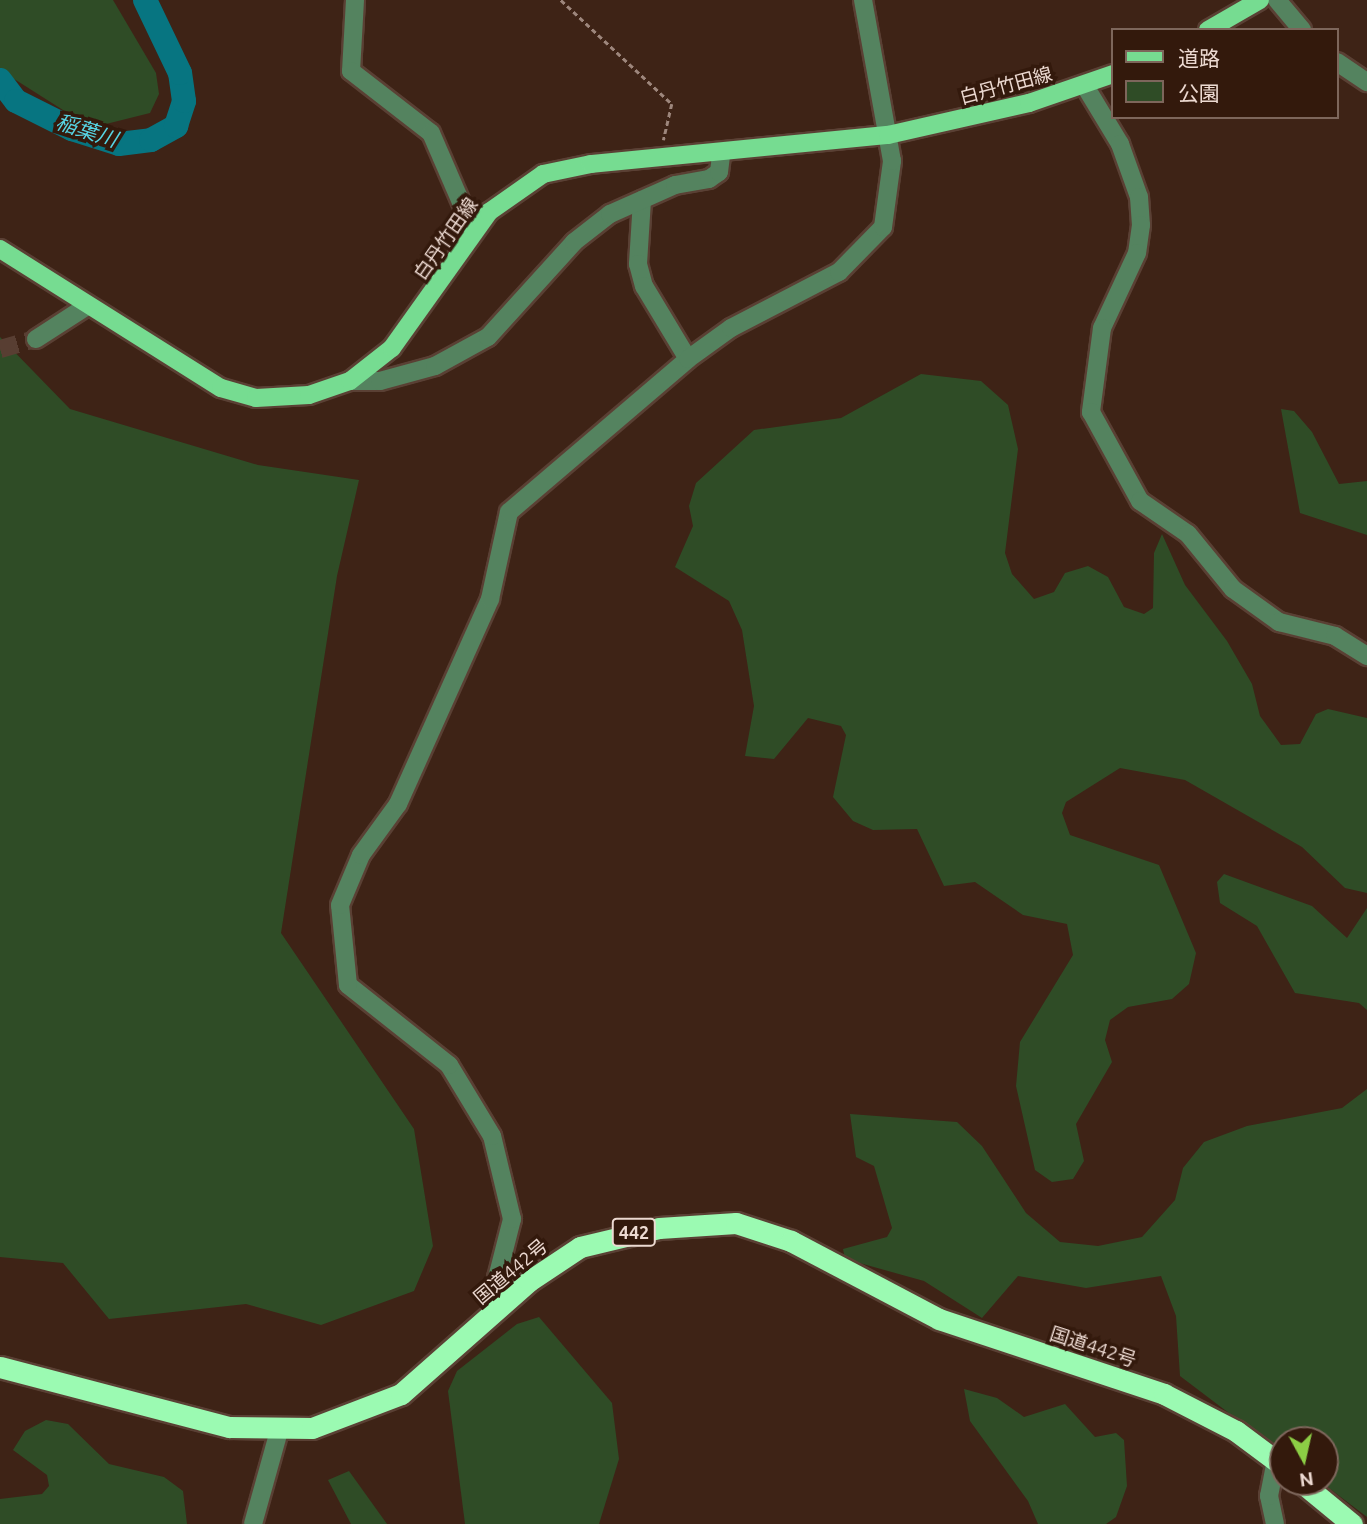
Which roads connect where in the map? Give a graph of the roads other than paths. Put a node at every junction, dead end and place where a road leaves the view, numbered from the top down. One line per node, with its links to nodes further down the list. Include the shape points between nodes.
1 (355, 0): 14 (street, via 351,71 431,133)
2 (863, 0): 11 (street)
3 (1260, 0): 5 (main road)
4 (1277, 0): 6 (street)
5 (1211, 28)
6 (1300, 28)
7 (1339, 63): 9 (street)
8 (1112, 74): 10 (main road, 白丹竹田線)
9 (1367, 82)
10 (1084, 86): 11 (main road, 白丹竹田線); 20 (street, via 1120,144 1139,197 1140,225 1137,253 1102,327 1091,412 1140,501 1188,534 1233,589 1279,622 1335,636)
11 (888, 135): 12 (main road, 白丹竹田線); 18 (street, via 893,186 883,228 869,249 839,272 731,328)
12 (721, 155): 13 (street, via 719,172 709,179); 14 (main road, 白丹竹田線, via 543,174 503,198)
13 (642, 200): 18 (street, via 638,264 645,286); 19 (street, via 610,214 574,242 488,337 435,366 380,382)
14 (473, 230): 19 (main road, 白丹竹田線, via 406,332)
15 (0, 249): 16 (main road, 白丹竹田線)
16 (87, 306): 17 (street); 19 (main road, 白丹竹田線, via 221,388 283,399)
17 (36, 339)
18 (688, 359): 21 (street, via 509,512 490,599 398,804 361,855 340,905 348,985 449,1065 492,1136 512,1219 497,1278)
19 (350, 382)
20 (1367, 656)
21 (499, 1310): 23 (highway, 国道442号 / 442, via 401,1394 337,1422); 24 (highway, 国道442号 / 442, via 550,1265 611,1236 706,1223 763,1229 939,1319 1164,1394 1236,1431)
22 (0, 1367): 23 (highway, 国道442号 / 442, via 190,1419)
23 (279, 1431): 27 (street)
24 (1269, 1456)
25 (1269, 1496): 28 (street)
26 (1318, 1496): 29 (highway)
27 (253, 1524)
28 (1275, 1524)
29 (1352, 1524)

